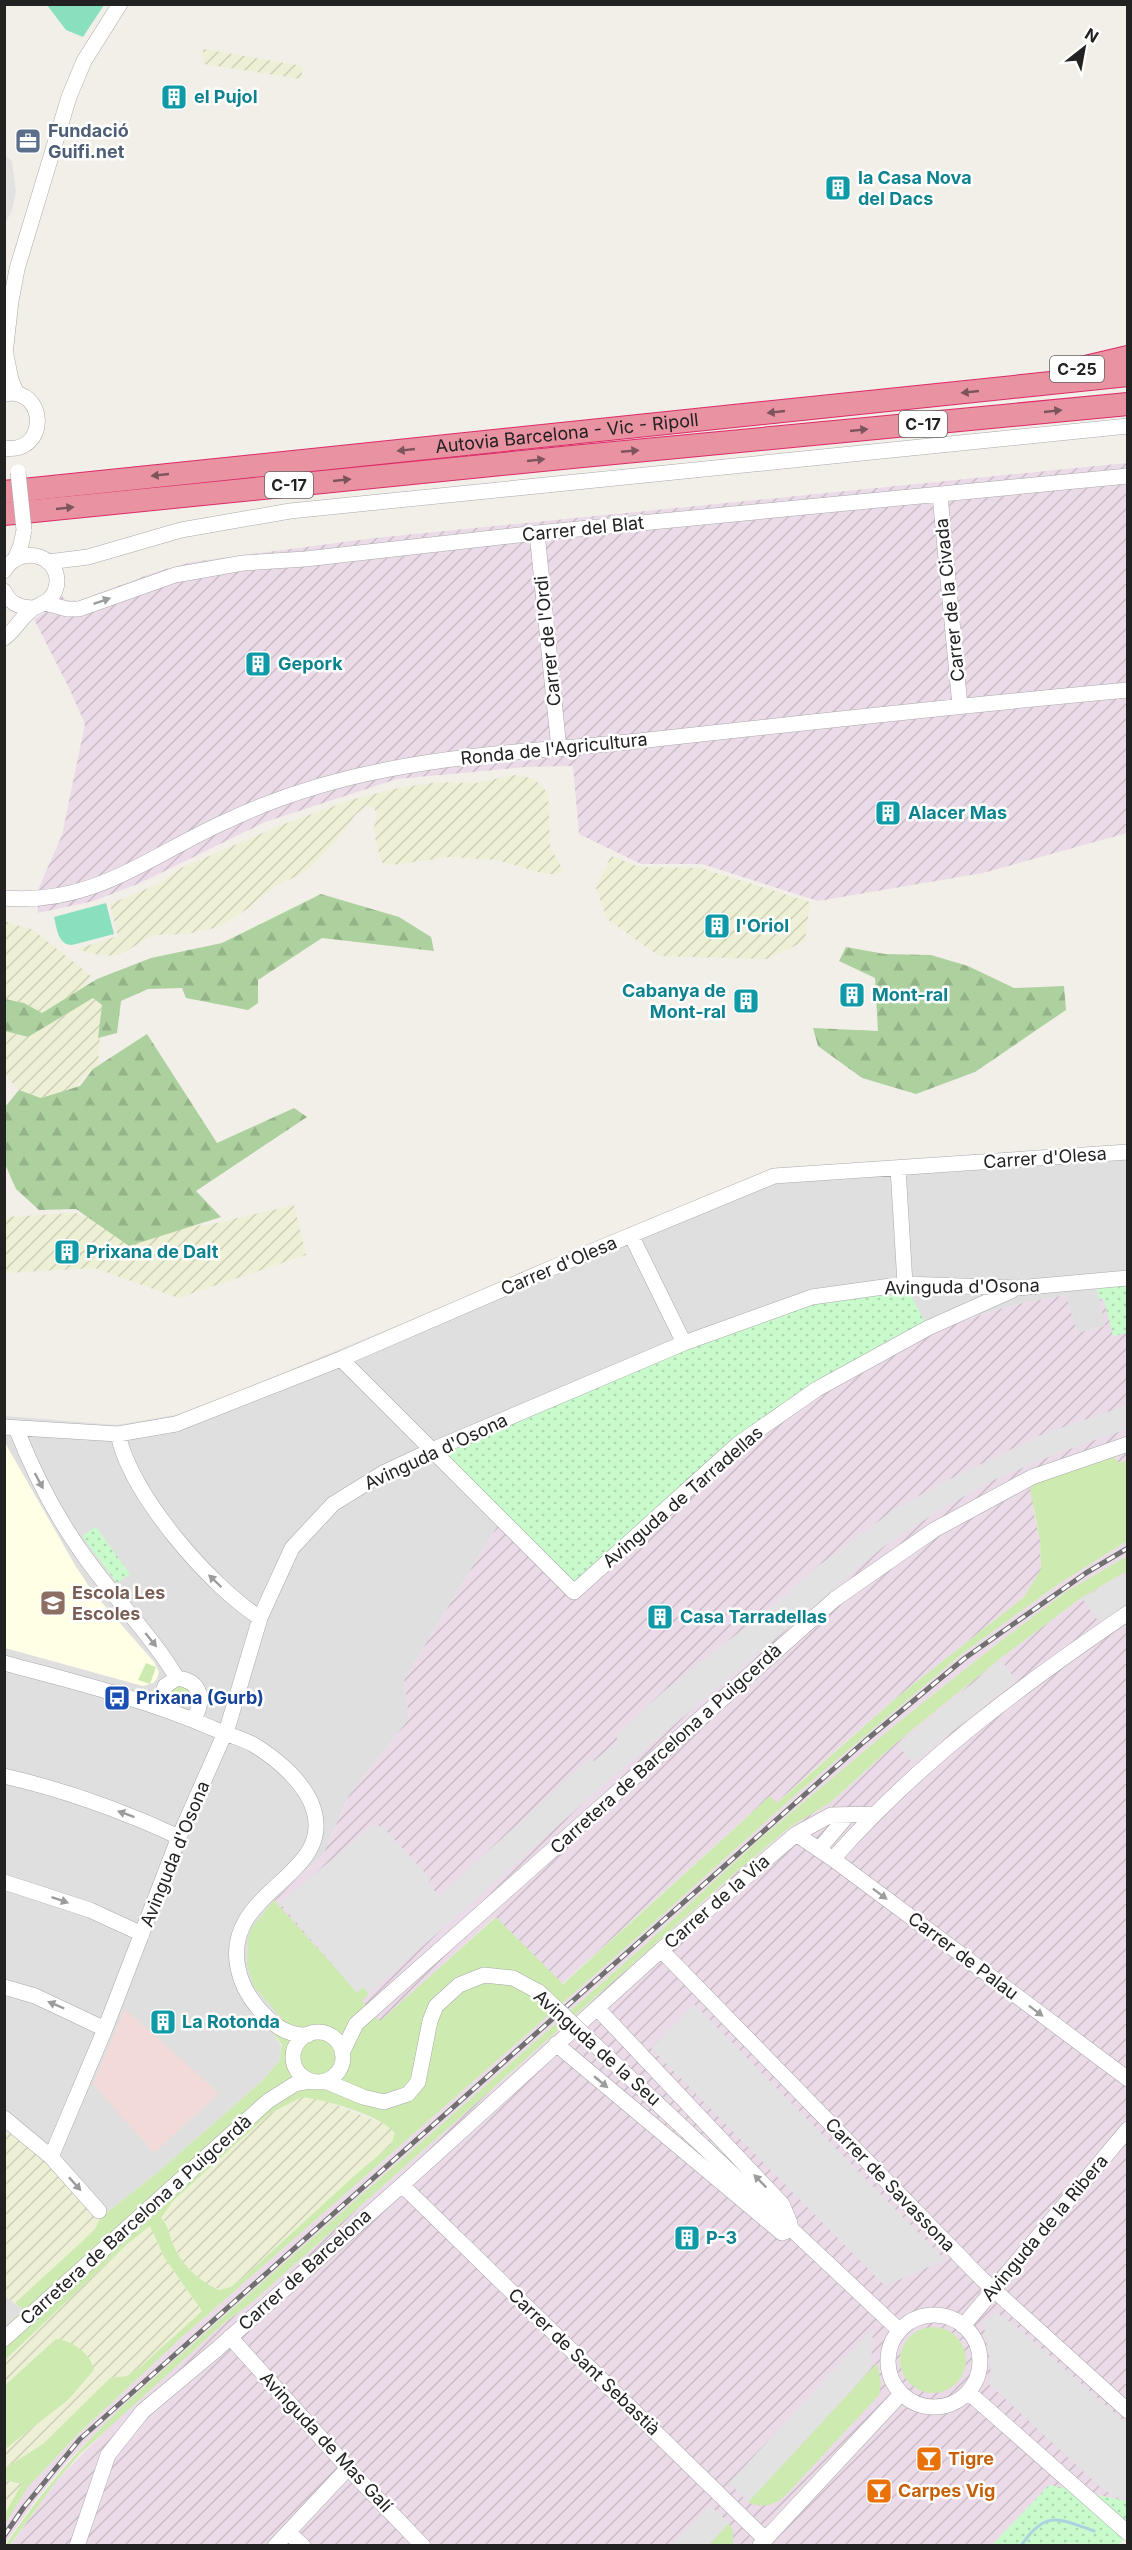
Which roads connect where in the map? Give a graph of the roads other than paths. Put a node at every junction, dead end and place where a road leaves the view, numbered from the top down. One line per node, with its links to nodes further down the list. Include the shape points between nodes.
1 (120, 4): 3 (street, via 84,61 69,97 17,269)
2 (1128, 357): 5 (highway, C-25, via 1053,374)
3 (5, 359): 6 (street)
4 (1128, 375): 5 (highway, Autovia Barcelona - Vic - Ripoll / C-17)
5 (1028, 386): 13 (highway, Autovia Barcelona - Vic - Ripoll / C-17, one-way to 13)
6 (11, 394): 9 (street, via 31,402 38,417 35,433)
7 (1128, 404): 15 (highway, Autovia Barcelona - Vic - Ripoll / C-17, one-way to 7)
8 (1128, 426): 18 (street, via 290,511 181,530)
9 (24, 445): 10 (street); 11 (street)
10 (4, 449): 11 (street)
11 (18, 472): 16 (street, bridge)
12 (1128, 476): 14 (street, Carrer del Blat)
13 (4, 492)
14 (940, 495): 17 (street, Carrer del Blat); 28 (street, Carrer de la Civada)
15 (4, 514)
16 (24, 530): 19 (street); 20 (street)
17 (537, 533): 24 (street, Carrer del Blat, one-way to 17, via 79,609 175,575 243,563 305,560); 29 (street, Carrer de l'Ordi)
18 (88, 557): 20 (street); 22 (street)
19 (15, 559): 20 (street, via 28,554); 21 (street)
20 (44, 559): 22 (street, via 53,569)
21 (4, 571)
22 (56, 585): 24 (street)
23 (7, 595): 24 (street, Carrer del Blat, via 18,606); 25 (street, via 10,618)
24 (40, 605): 26 (street)
25 (4, 632)
26 (4, 638)
27 (1128, 690): 28 (street, Ronda de l'Agricultura)
28 (960, 706): 29 (street, Ronda de l'Agricultura)
29 (559, 749): 30 (street, Ronda de l'Agricultura, via 404,766 314,787 219,824 98,886 44,897)
30 (4, 898)
31 (1128, 1152): 32 (street, Carrer d'Olesa)
32 (898, 1168): 33 (street, Carrer d'Olesa, via 774,1176); 35 (street)
33 (630, 1235): 37 (street); 38 (street, Carrer d'Olesa)
34 (1128, 1278): 36 (street, Avinguda d'Osona)
35 (905, 1284): 36 (street, Avinguda d'Osona); 37 (street, Avinguda d'Osona, via 812,1297)
36 (1017, 1288): 42 (street, Avinguda de Tarradellas, via 938,1322 808,1395 738,1444 574,1592)
37 (684, 1343): 42 (street, Avinguda d'Osona)
38 (342, 1359): 40 (street, Carrer d'Olesa, via 176,1424); 42 (street)
39 (10, 1427): 40 (street, Carrer d'Olesa); 46 (street, one-way to 46, via 65,1527)
40 (118, 1434): 44 (street, one-way to 40, via 203,1570 170,1530 123,1455)
41 (1128, 1444): 62 (street, Carretera de Barcelona a Puigcerdà, via 1022,1483 934,1530 835,1599)
42 (432, 1450): 44 (street, Avinguda d'Osona, via 383,1473 333,1504 292,1548)
43 (1128, 1612): 51 (street, via 1042,1671 933,1759)
44 (260, 1618): 49 (street, Avinguda d'Osona)
45 (4, 1663): 47 (street)
46 (177, 1678): 47 (street, via 165,1686); 48 (street, via 193,1683 200,1694)
47 (159, 1706): 48 (street)
48 (194, 1720): 49 (street)
49 (224, 1733): 54 (street, Avinguda d'Osona); 64 (street, via 253,1744 288,1773 307,1795 316,1820 307,1854 258,1902 241,1929 238,1942 237,1965 246,1992)
50 (4, 1776): 54 (street, one-way to 50, via 87,1800)
51 (873, 1814): 52 (street, Carrer de la Via); 56 (street)
52 (848, 1815): 53 (street, Carrer de la Via, via 831,1815); 55 (street)
53 (796, 1834): 55 (street, Carrer de Palau); 59 (street, Carrer de la Via)
54 (179, 1837): 58 (street, Avinguda d'Osona)
55 (819, 1849): 56 (street, Carrer de Palau)
56 (833, 1858): 71 (street, Carrer de Palau, one-way to 71)
57 (4, 1882): 58 (street, one-way to 58, via 90,1910)
58 (142, 1934): 65 (street, Avinguda d'Osona)
59 (661, 1950): 61 (street, Carrer de la Via); 81 (street, Carrer de Savassona)
60 (4, 1987): 65 (street, one-way to 60, via 35,1996)
61 (597, 2008): 63 (street, Carrer de la Via); 80 (street, Avinguda de la Seu, one-way to 61, via 782,2204)
62 (356, 2024): 66 (street, Carretera de Barcelona a Puigcerdà); 70 (street, Carretera de Barcelona a Puigcerdà)
63 (578, 2025): 68 (street, Carrer de Barcelona)
64 (279, 2027): 67 (street, via 290,2034); 69 (street)
65 (105, 2029): 77 (street, Avinguda d'Osona)
66 (325, 2034): 67 (street); 70 (street, via 335,2041)
67 (308, 2035): 69 (street, via 297,2043)
68 (556, 2044): 78 (street, Carrer de Barcelona); 80 (street, Avinguda de la Seu, one-way to 80, via 782,2233)
69 (293, 2057): 72 (street, via 299,2073); 74 (street, Carretera de Barcelona a Puigcerdà)
70 (342, 2058): 72 (street, via 336,2074); 73 (street, via 352,2084)
71 (1128, 2079)
72 (318, 2081): 73 (street, Avinguda de la Seu); 74 (street, Carretera de Barcelona a Puigcerdà, via 285,2089)
73 (363, 2097): 80 (street, Avinguda de la Seu, bridge, via 384,2102 408,2094 418,2082 436,2006 459,1985 484,1975 513,1978 539,1992)
74 (268, 2101): 85 (street, Carretera de Barcelona a Puigcerdà)
75 (4, 2118): 77 (street)
76 (1128, 2129): 81 (street, Avinguda de la Ribera)
77 (51, 2157): 79 (street, one-way to 79)
78 (402, 2185): 84 (street, Carrer de Barcelona); 93 (street, Carrer de Sant Sebastià)
79 (99, 2211)
80 (792, 2229): 83 (street, Avinguda de la Seu)
81 (993, 2290): 82 (street, Avinguda de la Ribera); 88 (street, Carrer de Savassona)
82 (963, 2326): 83 (street, via 951,2318 933,2315 914,2319); 86 (street, via 976,2343 980,2360 978,2377)
83 (899, 2330): 87 (street, via 890,2345 888,2363)
84 (230, 2337): 89 (street, Avinguda de Mas Galí); 94 (street, Carrer de Barcelona, via 143,2411 108,2454)
85 (4, 2339)
86 (968, 2392): 87 (street, via 943,2407 914,2403); 91 (street)
87 (901, 2394): 93 (street)
88 (1128, 2411)
89 (348, 2468): 90 (street); 97 (street, Avinguda de Mas Galí)
90 (288, 2532): 95 (street); 96 (street)
91 (1128, 2533)
92 (1128, 2540): 98 (street)
93 (762, 2542)
94 (77, 2546)
95 (275, 2546)
96 (303, 2546)
97 (423, 2546)
98 (1125, 2546)

